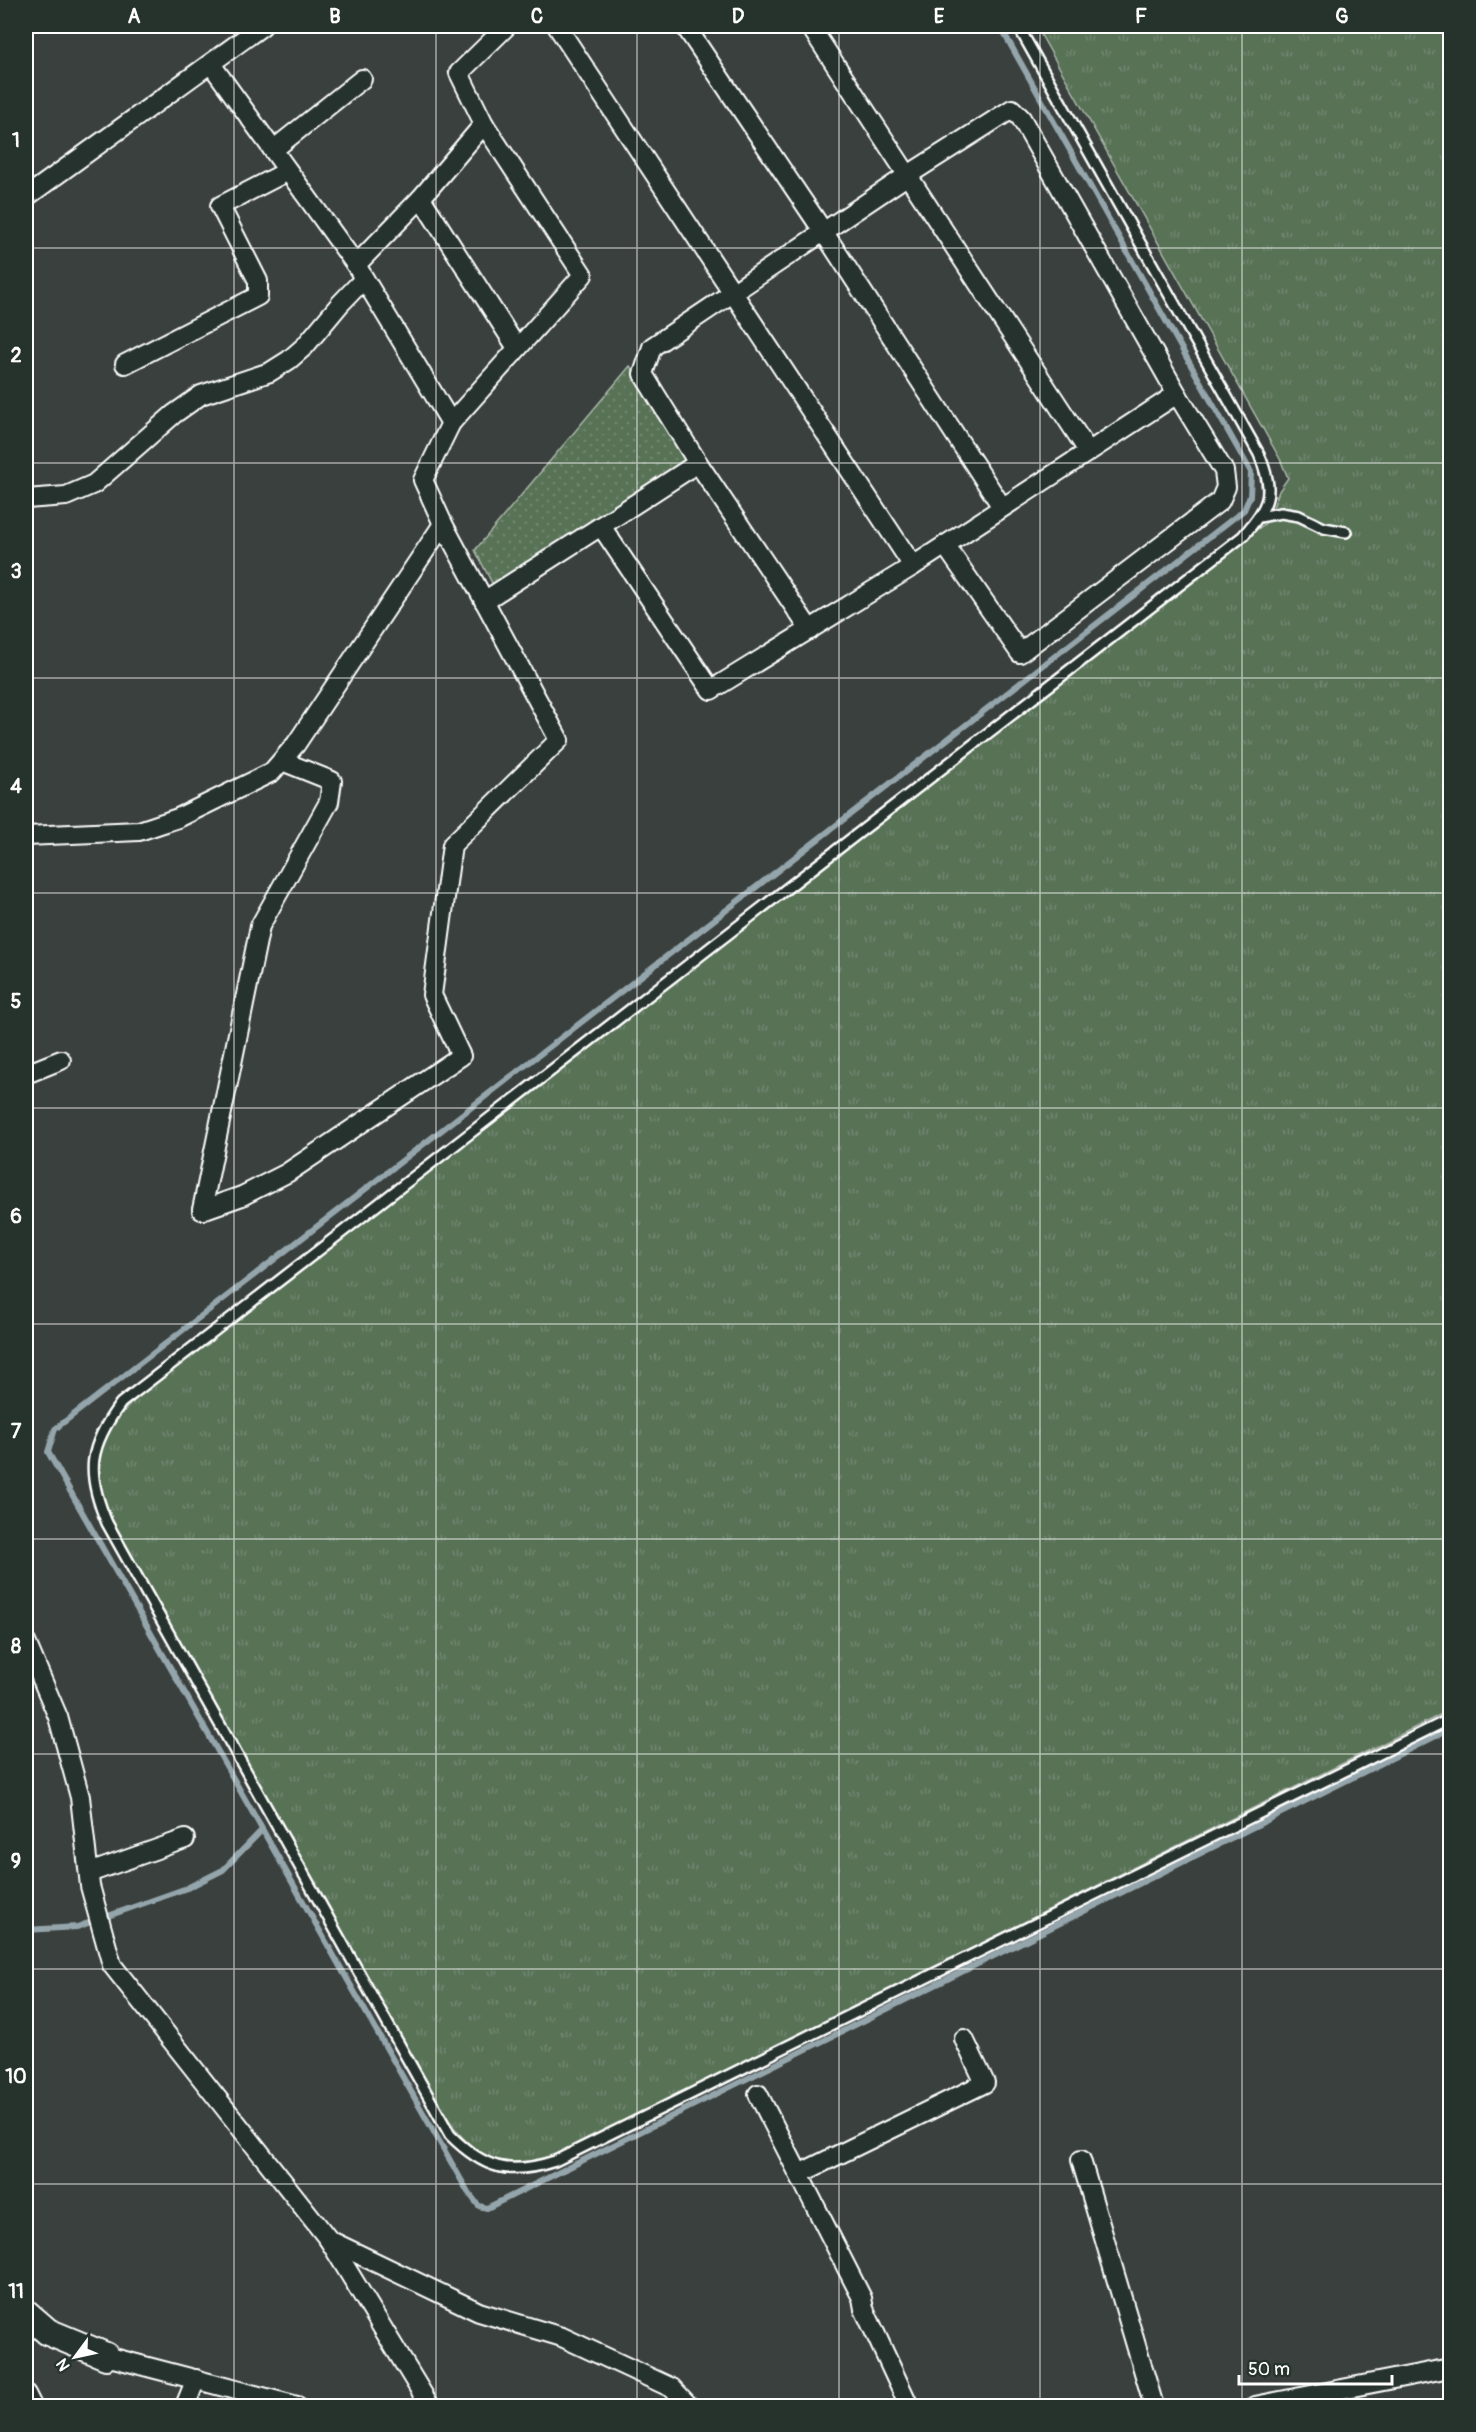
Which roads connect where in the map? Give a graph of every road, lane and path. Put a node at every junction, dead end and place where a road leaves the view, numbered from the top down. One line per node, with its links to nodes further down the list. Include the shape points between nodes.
1 (262, 26): 7 (street)
2 (507, 26): 9 (street, via 459,73)
3 (557, 26): 17 (street)
4 (685, 26): 15 (street)
5 (810, 26): 12 (street)
6 (1018, 26): 26 (lane, via 1259,454 1269,477 1268,500)
7 (211, 64): 10 (street); 13 (street)
8 (362, 79): 10 (street)
9 (484, 124): 14 (street); 18 (street, via 583,275)
10 (273, 150): 11 (street)
11 (288, 171): 16 (street); 19 (street, via 220,206 258,281 258,296)
12 (908, 175): 15 (street); 20 (street, via 1012,109 1021,118); 22 (street)
13 (26, 197)
14 (421, 198): 16 (street); 18 (street)
15 (823, 231): 17 (street); 25 (street)
16 (360, 272): 21 (street); 24 (street, via 340,304 289,360 270,372 201,395 94,484 66,496)
17 (734, 292): 23 (street, via 652,347 643,374); 31 (street)
18 (517, 348): 21 (street)
19 (125, 364)
20 (1177, 394): 22 (street); 30 (street, via 1224,471 1226,487 1220,501 1020,653)
21 (451, 423): 27 (street, via 423,480)
22 (1088, 451): 25 (street)
23 (698, 463): 28 (street); 33 (street)
24 (26, 499)
25 (1002, 507): 30 (street)
26 (1259, 517): 29 (lane, via 1281,513 1299,516 1323,528); 39 (lane, via 1243,536 121,1403 103,1427 94,1448 93,1475 97,1500 107,1523 450,2135 469,2154 514,2170 555,2161)
27 (443, 524): 32 (street); 34 (street)
28 (601, 526): 32 (street); 33 (street, via 711,690)
29 (1346, 532)
30 (945, 545): 31 (street)
31 (913, 566): 33 (street)
32 (484, 601): 34 (street, via 559,740 452,845 432,995 461,1056 287,1173 242,1196 201,1210 260,926 329,802 332,782)
33 (810, 630)
34 (282, 761): 35 (street, via 272,771 178,818 139,831)
35 (26, 836)
36 (61, 1060): 37 (street)
37 (26, 1074)
38 (26, 1642): 41 (street, via 58,1717 80,1797)
39 (1450, 1719)
40 (185, 1839): 41 (street)
41 (89, 1873): 46 (street, via 111,1965)
42 (964, 2039): 45 (street, via 985,2083)
43 (758, 2094): 45 (street)
44 (1081, 2160): 58 (street)
45 (799, 2174): 57 (street, via 862,2298)
46 (329, 2240): 55 (street); 56 (street, via 480,2312 562,2337 672,2388)
47 (26, 2313): 48 (street, via 48,2332)
48 (106, 2356): 50 (street)
49 (1450, 2368): 59 (street)
50 (196, 2379): 53 (street); 54 (street)
51 (26, 2394): 52 (street)
52 (32, 2406)
53 (185, 2406)
54 (297, 2406)
55 (430, 2406)
56 (689, 2406)
57 (909, 2406)
58 (1154, 2406)
59 (1255, 2406)

